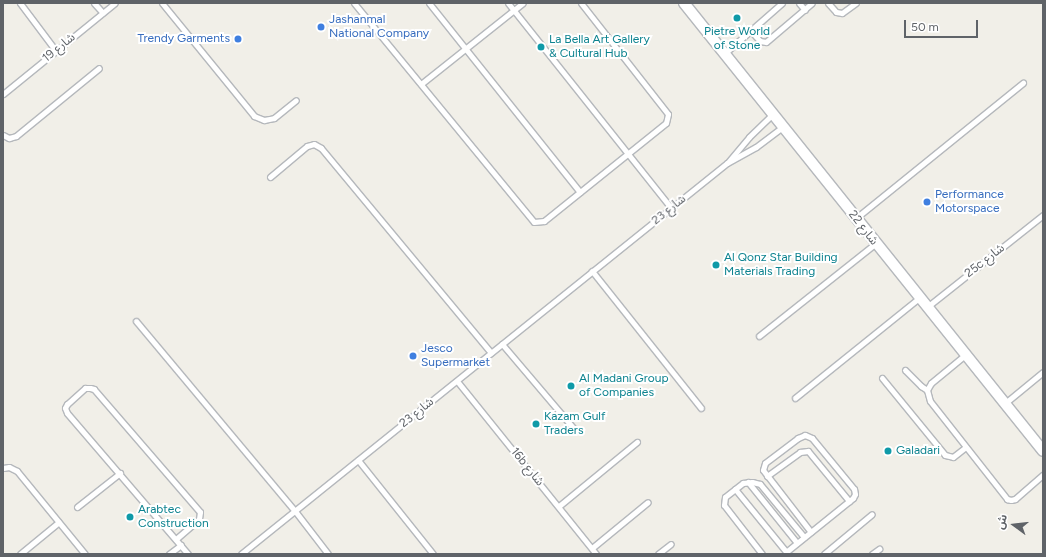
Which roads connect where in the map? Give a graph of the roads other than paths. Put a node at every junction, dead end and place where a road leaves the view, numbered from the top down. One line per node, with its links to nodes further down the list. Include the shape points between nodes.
1 (20, 3): 21 (lane)
2 (94, 3): 18 (lane)
3 (115, 3): 18 (lane, شارع 19)
4 (162, 3): 27 (lane, via 254,116 264,120 274,118)
5 (354, 3): 25 (lane)
6 (430, 3): 20 (lane)
7 (508, 3): 16 (lane)
8 (524, 3): 16 (lane)
9 (581, 3): 31 (lane, via 668,114 666,122)
10 (684, 3): 22 (street, شارع 22)
11 (782, 3): 19 (lane)
12 (799, 3): 17 (lane)
13 (812, 3): 17 (lane)
14 (828, 3): 15 (lane, via 839,13)
15 (856, 3)
16 (514, 10): 20 (lane); 31 (lane)
17 (805, 10): 19 (lane, via 766,42 760,41)
18 (103, 13): 21 (lane, شارع 19)
19 (751, 31): 22 (lane)
20 (466, 49): 25 (lane); 34 (lane)
21 (56, 50): 26 (lane, شارع 19)
22 (725, 53): 28 (street, شارع 22)
23 (100, 68): 30 (lane, via 16,136 9,138)
24 (1023, 83): 37 (lane)
25 (421, 84): 34 (lane, via 534,222 544,221)
26 (3, 94)
27 (296, 100)
28 (773, 114): 29 (street, شارع 22); 32 (lane, شارع 23)
29 (783, 127): 32 (lane, شارع 23, via 756,147); 37 (street, شارع 22)
30 (3, 135)
31 (627, 154): 34 (lane); 35 (lane)
32 (727, 163): 35 (lane, شارع 23)
33 (270, 177): 45 (lane, via 307,146 314,144 321,148)
34 (580, 192)
35 (671, 208): 39 (lane, شارع 23)
36 (1043, 215): 41 (lane, 25c شارع)
37 (856, 218): 38 (street, شارع 22)
38 (876, 243): 40 (street, شارع 22); 43 (lane)
39 (592, 272): 44 (lane, شارع 23); 54 (lane)
40 (919, 298): 41 (street, شارع 22); 52 (lane)
41 (926, 307): 46 (street, شارع 22)
42 (136, 321): 70 (lane)
43 (759, 336)
44 (502, 344): 45 (lane, شارع 23); 55 (lane)
45 (491, 353): 50 (lane, شارع 23)
46 (965, 355): 51 (lane, via 930,383); 53 (street, شارع 22)
47 (905, 370): 51 (lane)
48 (1043, 372): 53 (lane)
49 (882, 378): 57 (lane, via 945,455 953,457)
50 (457, 381): 59 (lane, شارع 23); 68 (lane, 16b شارع)
51 (927, 390): 57 (lane, via 930,401)
52 (795, 398)
53 (1004, 404): 58 (street, شارع 22)
54 (701, 408)
55 (575, 430)
56 (637, 442): 68 (lane)
57 (966, 447): 62 (lane, via 1008,500 1015,499)
58 (1043, 451)
59 (358, 460): 70 (lane, شارع 23); 88 (lane)
60 (3, 468): 72 (lane, via 17,471)
61 (120, 473): 69 (lane); 75 (lane); 75 (lane, via 66,410 67,404 85,388 94,390 200,512 199,519)
62 (1043, 475)
63 (767, 476): 66 (lane, via 800,452 808,451); 66 (lane, via 763,470 765,464 798,438 809,436 854,489 854,496); 73 (lane)
64 (748, 482): 65 (lane); 74 (lane, via 762,485); 76 (lane)
65 (735, 489): 81 (lane); 91 (lane, via 726,497 724,505)
66 (849, 501): 73 (lane)
67 (648, 502): 79 (lane)
68 (559, 506): 79 (lane, 16b شارع)
69 (77, 507)
70 (295, 511): 86 (lane, شارع 23); 87 (lane)
71 (872, 514): 92 (lane)
72 (59, 522): 82 (lane); 83 (lane)
73 (811, 532): 74 (lane)
74 (804, 537): 76 (lane)
75 (176, 539): 78 (lane)
76 (798, 543): 81 (lane)
77 (671, 544): 90 (lane)
78 (181, 545): 84 (lane); 85 (lane)
79 (592, 548): 89 (lane, 16b شارع)
80 (879, 549): 93 (lane)
81 (787, 553)
82 (20, 554)
83 (85, 554)
84 (169, 554)
85 (188, 554)
86 (242, 554)
87 (328, 554)
88 (433, 554)
89 (596, 554)
90 (658, 554)
91 (762, 554)
92 (824, 554)
93 (872, 554)

